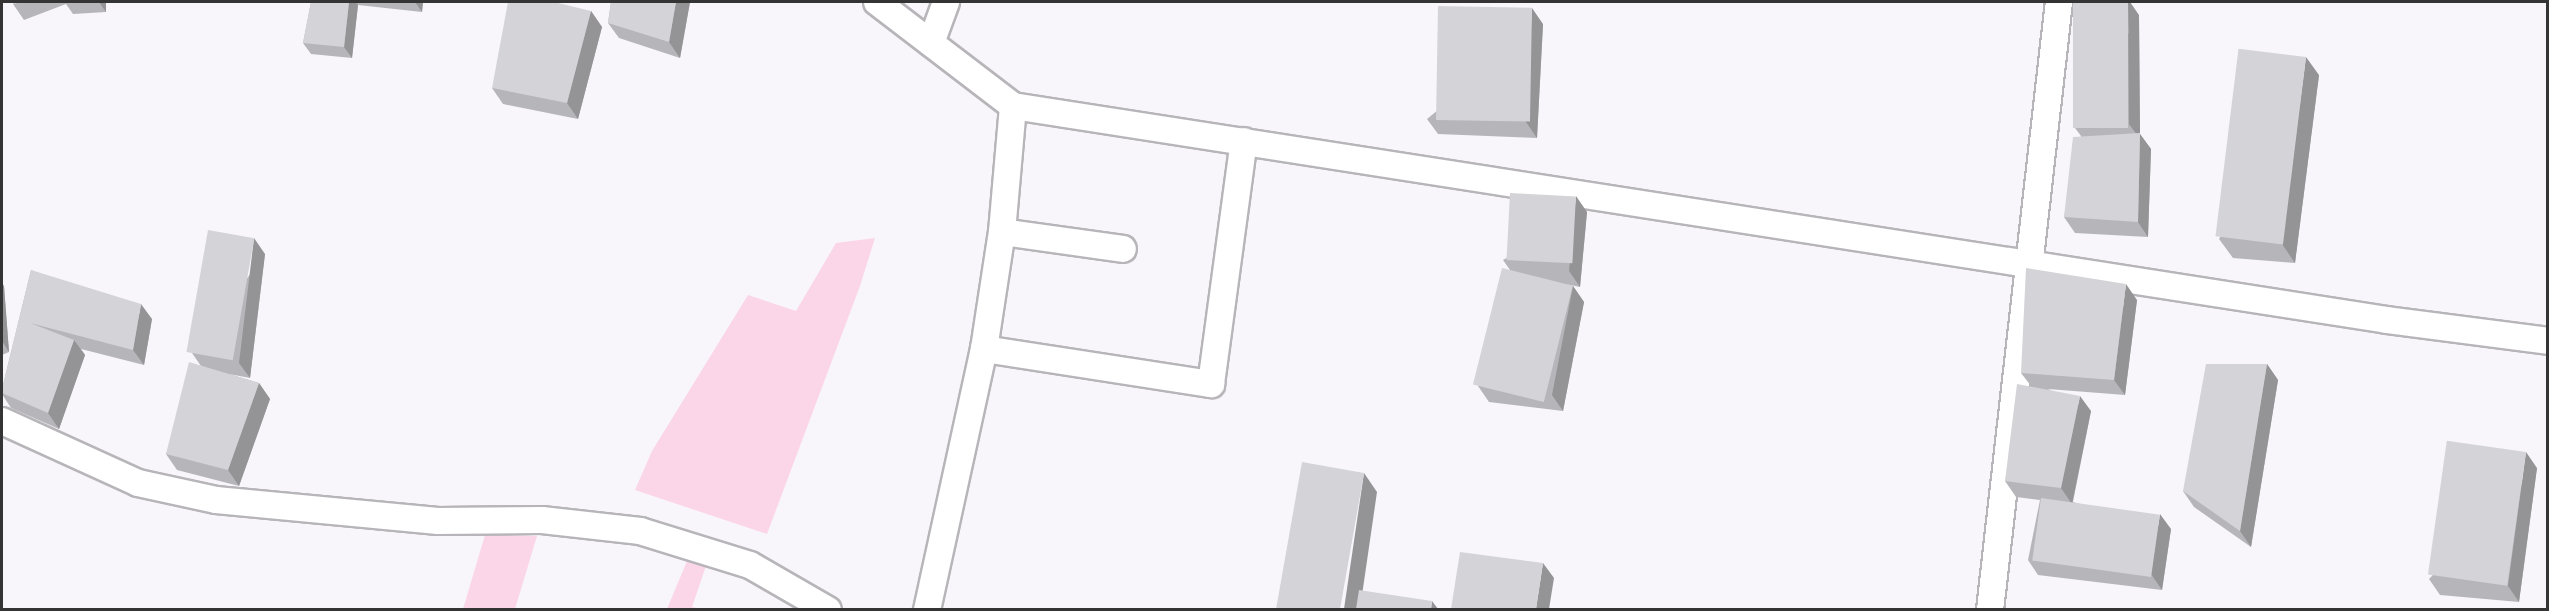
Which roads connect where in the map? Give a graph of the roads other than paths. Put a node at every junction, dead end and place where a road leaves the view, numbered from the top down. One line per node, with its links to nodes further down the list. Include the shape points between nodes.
1 (877, 2): 4 (street)
2 (946, 2): 4 (street)
3 (2059, 2): 9 (street)
4 (931, 43): 5 (street)
5 (1013, 106): 6 (street); 7 (street)
6 (1244, 141): 9 (street); 11 (street, via 1212,384)
7 (1002, 232): 8 (street); 11 (street)
8 (1123, 249)
9 (2029, 265): 10 (street); 15 (street)
10 (2547, 341)
11 (984, 349): 14 (street)
12 (2, 421): 13 (street, via 138,483 216,500 438,521 542,520 640,531 750,566)
13 (828, 609)
14 (927, 609)
15 (1990, 609)

